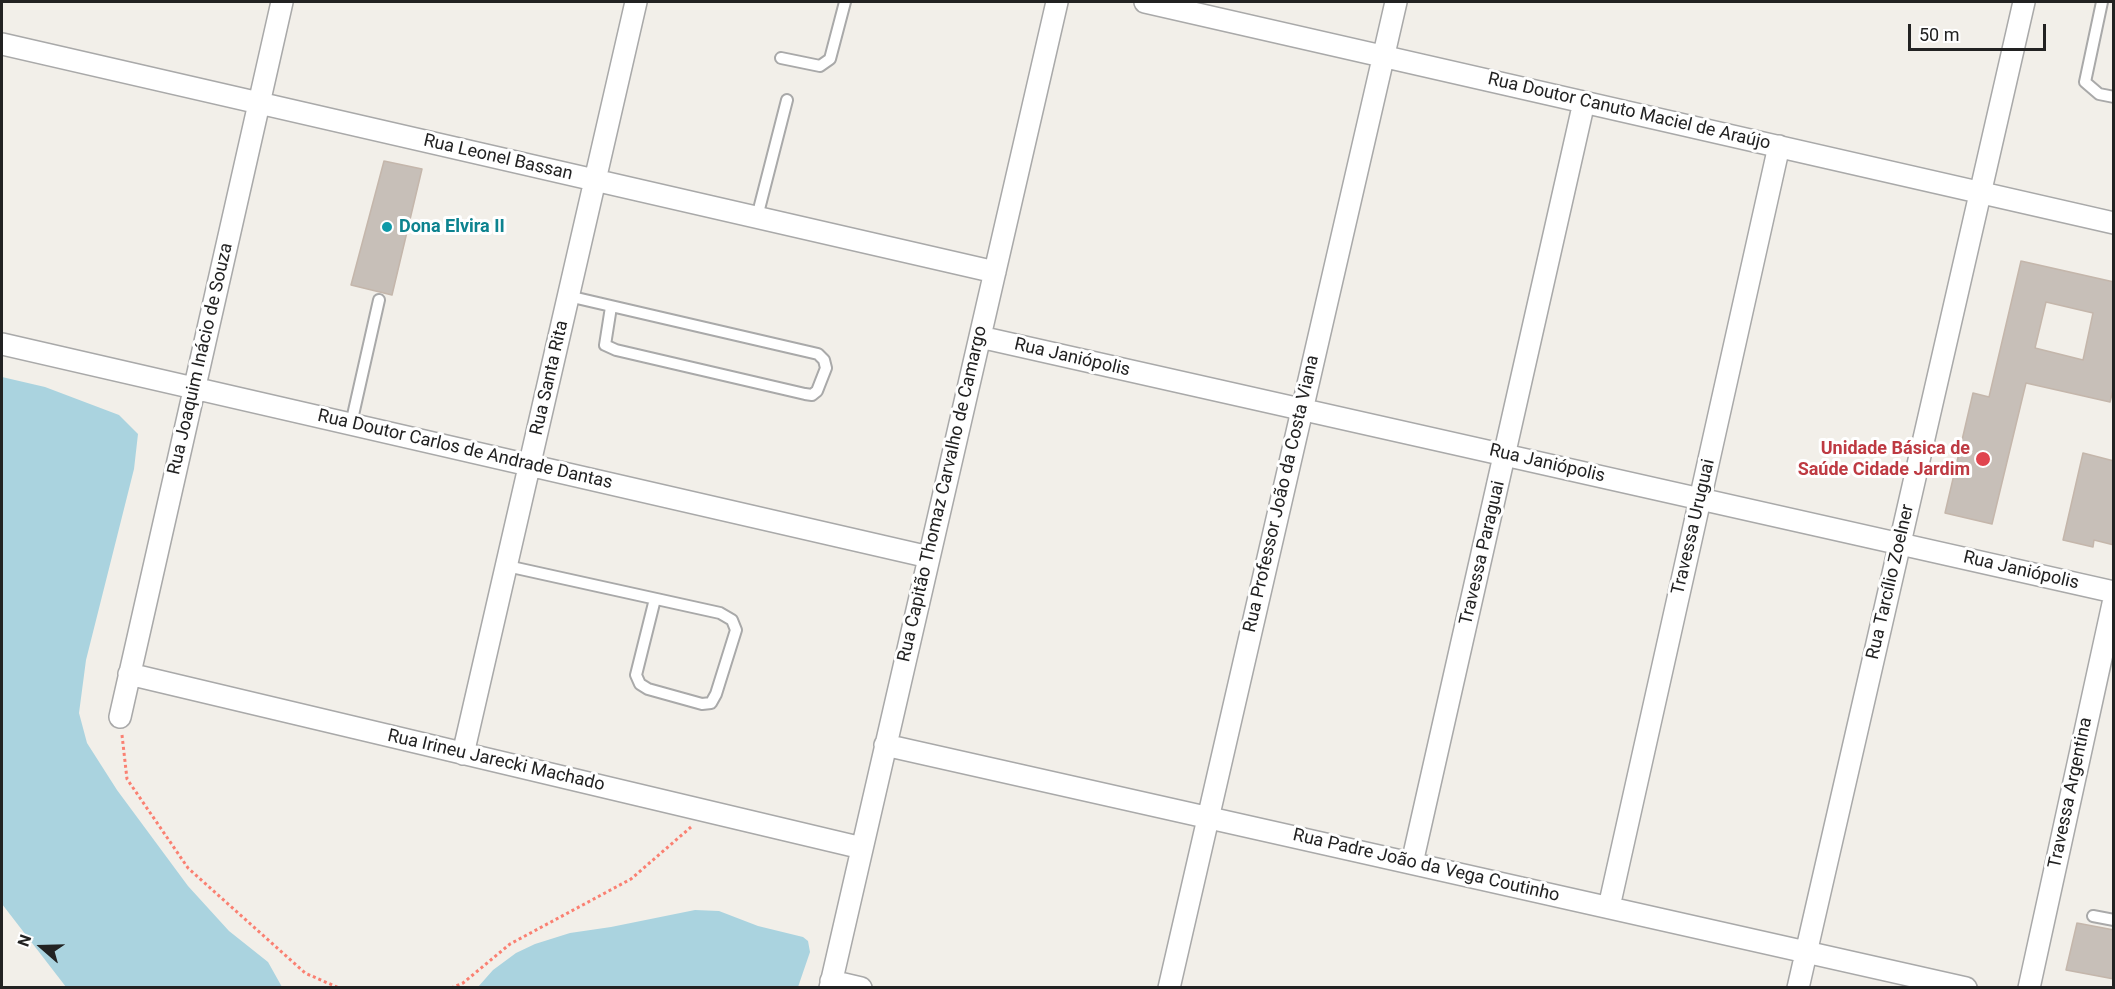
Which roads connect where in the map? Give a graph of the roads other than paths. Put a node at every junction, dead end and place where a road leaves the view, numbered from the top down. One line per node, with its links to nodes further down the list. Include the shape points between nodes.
1 (282, 2): 15 (street, Rua Joaquim Inácio de Souza)
2 (636, 2): 17 (street, Rua Santa Rita)
3 (845, 2): 11 (lane, via 830,58 820,66)
4 (1057, 2): 21 (street, Rua Capitão Thomaz Carvalho de Camargo)
5 (1145, 2): 10 (street, Rua Doutor Canuto Maciel de Araújo)
6 (1395, 2): 10 (street, Rua Professor João da Costa Viana)
7 (2024, 2): 18 (street, Rua Tarcílio Zoelner)
8 (2102, 2): 12 (lane, via 2085,82 2099,94)
9 (2, 44): 15 (street, Rua Leonel Bassan)
10 (1383, 56): 14 (street, Rua Doutor Canuto Maciel de Araújo); 28 (street, Rua Professor João da Costa Viana)
11 (781, 58)
12 (2114, 97)
13 (788, 100): 19 (lane)
14 (1584, 102): 16 (street, Rua Doutor Canuto Maciel de Araújo); 30 (street, Travessa Paraguai)
15 (259, 103): 17 (street, Rua Leonel Bassan); 27 (street, Rua Joaquim Inácio de Souza)
16 (1779, 146): 18 (street, Rua Doutor Canuto Maciel de Araújo); 32 (street, Travessa Uruguai)
17 (595, 180): 19 (street, Rua Leonel Bassan); 22 (street, Rua Santa Rita)
18 (1980, 192): 20 (street, Rua Doutor Canuto Maciel de Araújo); 33 (street, Rua Tarcílio Zoelner)
19 (757, 217): 21 (street, Rua Leonel Bassan)
20 (2114, 223)
21 (995, 272): 25 (street, Rua Capitão Thomaz Carvalho de Camargo)
22 (568, 296): 24 (lane); 31 (street, Rua Santa Rita)
23 (379, 300): 29 (lane)
24 (611, 307): 24 (lane, via 605,345 616,350 812,395 826,368 818,354)
25 (980, 337): 28 (street, Rua Janiópolis); 34 (street, Rua Capitão Thomaz Carvalho de Camargo)
26 (2, 344): 27 (street, Rua Doutor Carlos de Andrade Dantas)
27 (194, 388): 29 (street, Rua Doutor Carlos de Andrade Dantas); 39 (street, Rua Joaquim Inácio de Souza)
28 (1302, 409): 30 (street, Rua Janiópolis); 43 (street, Rua Professor João da Costa Viana)
29 (351, 424): 31 (street, Rua Doutor Carlos de Andrade Dantas)
30 (1505, 455): 32 (street, Rua Janiópolis); 45 (street, Travessa Paraguai)
31 (530, 465): 34 (street, Rua Doutor Carlos de Andrade Dantas); 35 (street, Rua Santa Rita)
32 (1700, 499): 33 (street, Rua Janiópolis); 46 (street, Travessa Uruguai)
33 (1899, 544): 36 (street, Rua Janiópolis); 49 (street, Rua Tarcílio Zoelner)
34 (929, 557): 41 (street, Rua Capitão Thomaz Carvalho de Camargo)
35 (507, 566): 38 (lane); 42 (street, Rua Santa Rita)
36 (2114, 592)
37 (2114, 599): 55 (street, Travessa Argentina)
38 (655, 600): 38 (lane, via 720,613 732,620 736,630 711,703 702,704 640,684 636,675)
39 (129, 674): 40 (street, Rua Joaquim Inácio de Souza); 42 (street, Rua Irineu Jarecki Machado)
40 (120, 717)
41 (885, 745): 43 (street, Rua Padre João da Vega Coutinho); 44 (street, Rua Capitão Thomaz Carvalho de Camargo)
42 (463, 754): 44 (street, Rua Irineu Jarecki Machado)
43 (1208, 818): 45 (street, Rua Padre João da Vega Coutinho); 52 (street, Rua Professor João da Costa Viana)
44 (862, 848): 50 (street, Rua Capitão Thomaz Carvalho de Camargo)
45 (1412, 863): 46 (street, Rua Padre João da Vega Coutinho)
46 (1609, 907): 49 (street, Rua Padre João da Vega Coutinho)
47 (2094, 916): 48 (lane)
48 (2114, 920)
49 (1806, 952): 53 (street, Rua Tarcílio Zoelner); 54 (street, Rua Padre João da Vega Coutinho)
50 (831, 984): 51 (street)
51 (861, 987)
52 (1170, 987)
53 (1798, 987)
54 (1966, 987)
55 (2029, 987)

